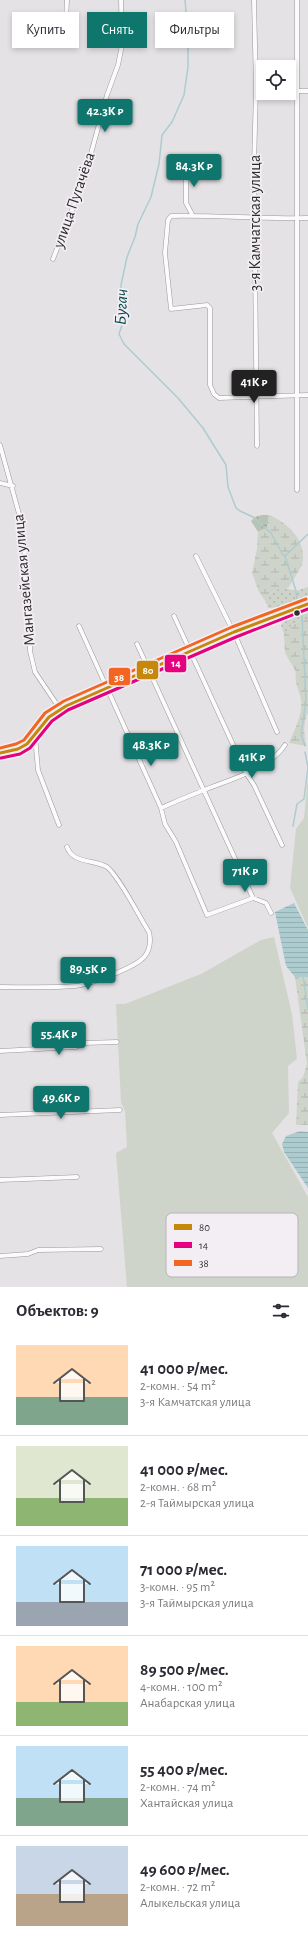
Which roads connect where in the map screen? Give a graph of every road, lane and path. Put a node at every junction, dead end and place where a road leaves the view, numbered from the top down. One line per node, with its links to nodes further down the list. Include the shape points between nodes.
1 (67, 0): 5 (street)
2 (122, 0): 14 (street, улица Пугачёва, via 122,45 118,65 107,95 84,180)
3 (254, 0): 6 (street, 3-я Камчатская улица)
4 (297, 0): 7 (street)
5 (66, 12)
6 (256, 89): 13 (street, 3-я Камчатская улица)
7 (296, 91): 8 (street); 11 (street)
8 (308, 91)
9 (186, 164): 10 (street, via 186,204)
10 (194, 216): 13 (street); 17 (street, via 171,216 168,220 165,253 170,307 172,310 207,305 210,308 212,391 219,398)
11 (298, 218): 12 (street); 13 (street); 15 (street)
12 (308, 218)
13 (256, 219): 17 (street, 3-я Камчатская улица)
14 (53, 259)
15 (298, 395): 16 (street); 17 (street); 22 (street)
16 (308, 395)
17 (257, 396): 19 (street, 3-я Камчатская улица)
18 (0, 445): 21 (street, Мангазейская улица)
19 (257, 446)
20 (0, 483): 21 (street)
21 (13, 486): 32 (street, Мангазейская улица, via 25,548 24,593 30,626 30,651 35,672)
22 (297, 490)
23 (196, 556): 27 (street)
24 (308, 604): 27 (street)
25 (174, 616): 29 (street)
26 (79, 626): 31 (street)
27 (234, 632): 29 (street); 33 (street)
28 (137, 644): 30 (street)
29 (191, 650): 30 (street); 37 (street)
30 (149, 669): 31 (street); 38 (street)
31 (106, 688): 32 (street); 39 (street)
32 (60, 709): 34 (street)
33 (278, 732)
34 (35, 736): 36 (street, via 18,749); 40 (street, via 38,770)
35 (285, 745): 37 (street, via 281,753)
36 (0, 753)
37 (246, 773): 38 (street); 41 (street)
38 (203, 790): 39 (street); 43 (street)
39 (161, 808): 43 (street, via 165,824 176,842 207,915)
40 (59, 825)
41 (282, 845)
42 (67, 847): 45 (street, via 74,857 107,867 122,886 149,932 150,943 146,955 129,967 76,986)
43 (253, 898): 44 (street, via 266,903)
44 (271, 913)
45 (0, 987)
46 (117, 1042): 47 (street)
47 (0, 1051)
48 (120, 1110): 49 (street)
49 (0, 1115)
50 (77, 1177): 51 (street)
51 (0, 1180)
52 (101, 1249): 53 (street, via 38,1250 28,1254)
53 (0, 1256)

